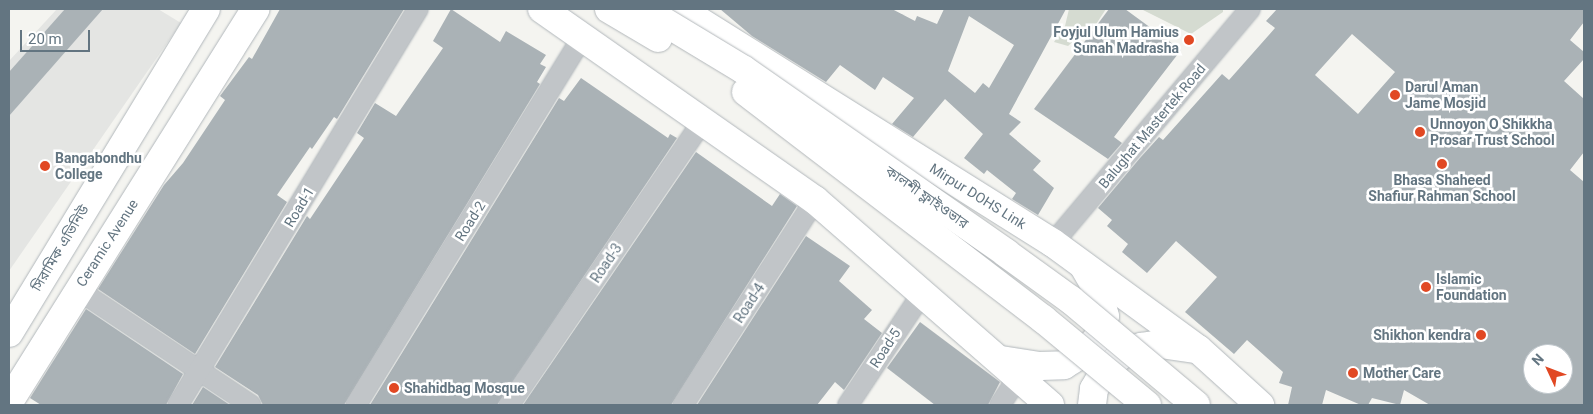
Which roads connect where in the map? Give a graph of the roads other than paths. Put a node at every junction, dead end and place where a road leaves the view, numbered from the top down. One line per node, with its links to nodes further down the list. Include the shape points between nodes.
1 (206, 9): 18 (main road, সিরামিক এভিনিউ)
2 (256, 9): 16 (main road, Ceramic Avenue)
3 (418, 9): 21 (street, Road-1)
4 (542, 9): 11 (main road)
5 (609, 9): 32 (main road, bridge, via 736,85 1043,319)
6 (643, 9): 33 (main road, কালশী ফ্লাইওভার, bridge, via 744,70 998,247 1071,300)
7 (680, 9): 10 (main road, Mirpur DOHS Link)
8 (707, 9): 10 (main road)
9 (1250, 9): 14 (street, Balughat Mastertek Road)
10 (720, 33): 14 (main road, Mirpur DOHS Link)
11 (583, 36): 12 (main road); 25 (street, Road-2)
12 (703, 121): 13 (main road); 26 (street, Road-3)
13 (815, 200): 17 (main road); 27 (street, Road-4)
14 (1053, 243): 15 (main road, Mirpur DOHS Link)
15 (1082, 263): 19 (main road, Mirpur DOHS Link); 20 (main road, via 1098,291 1105,316 1097,339 1083,354 1064,365)
16 (77, 289): 21 (street); 22 (main road, Ceramic Avenue)
17 (923, 292): 20 (main road); 28 (street, Road-5)
18 (9, 332)
19 (1198, 350): 31 (main road, via 1160,344 1121,355 1105,370 1094,389); 34 (main road, Mirpur DOHS Link)
20 (1009, 368): 29 (street); 30 (main road)
21 (201, 372): 23 (street, Road-1); 24 (street)
22 (9, 402)
23 (178, 405)
24 (251, 405)
25 (356, 405)
26 (509, 405)
27 (684, 405)
28 (848, 405)
29 (1000, 405)
30 (1050, 405)
31 (1092, 405)
32 (1147, 405)
33 (1196, 405)
34 (1260, 405)

